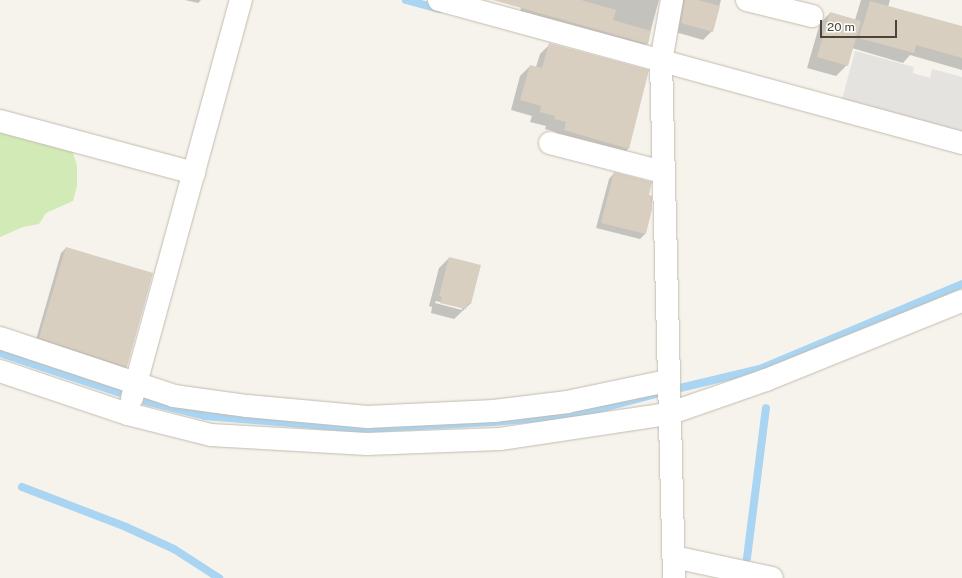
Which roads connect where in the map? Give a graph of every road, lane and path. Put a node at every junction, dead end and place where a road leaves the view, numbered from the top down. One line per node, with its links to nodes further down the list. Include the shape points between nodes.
1 (241, 0): 11 (street)
2 (439, 0): 6 (street)
3 (672, 0): 6 (street)
4 (747, 0): 5 (street)
5 (812, 16)
6 (661, 61): 9 (street); 10 (street)
7 (0, 121): 11 (street)
8 (550, 142): 10 (street)
9 (962, 143)
10 (663, 172): 15 (street)
11 (194, 173): 16 (street)
12 (962, 301): 18 (street, via 766,380)
13 (0, 338): 16 (street)
14 (0, 371): 17 (street)
15 (667, 381): 16 (street, via 567,402 494,410 367,417 247,406 174,396); 18 (street)
16 (136, 384): 17 (street)
17 (128, 414): 18 (street, via 211,434 367,444 500,439)
18 (668, 414): 19 (street)
19 (674, 567): 20 (street)
20 (772, 578)

